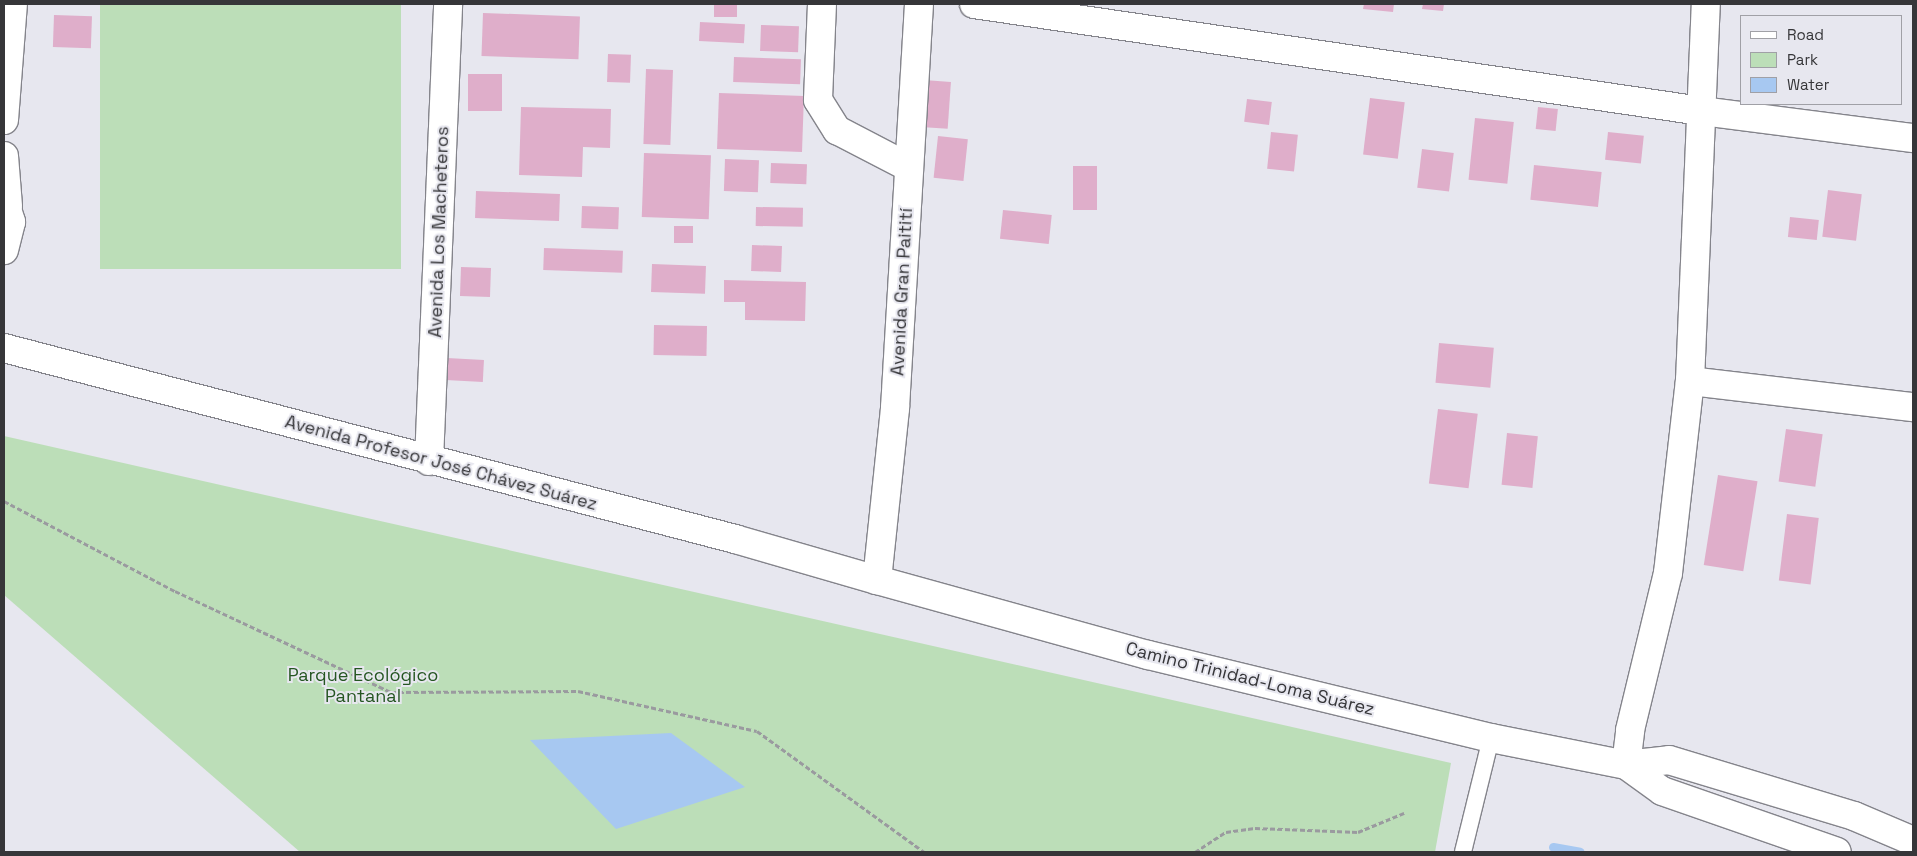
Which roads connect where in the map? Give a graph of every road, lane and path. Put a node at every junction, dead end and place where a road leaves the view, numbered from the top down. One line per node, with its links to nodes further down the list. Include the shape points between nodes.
1 (13, 4): 8 (street)
2 (448, 4): 17 (street, Avenida Los Macheteros)
3 (822, 4): 11 (street, via 818,100 837,130)
4 (919, 4): 11 (street, Avenida Gran Paitití)
5 (974, 4): 7 (street)
6 (1706, 4): 7 (street)
7 (1701, 111): 9 (street); 15 (street)
8 (4, 120)
9 (1913, 138)
10 (4, 156): 12 (street)
11 (908, 167): 19 (street, Avenida Gran Paitití, via 896,408)
12 (6, 203): 13 (street, via 11,222)
13 (4, 250)
14 (4, 348): 17 (street, Avenida Profesor José Chávez Suárez)
15 (1690, 380): 16 (street); 21 (street, via 1668,573 1630,730)
16 (1913, 407)
17 (429, 461): 19 (street, Avenida Profesor José Chávez Suárez, via 735,539)
18 (4, 501): 24 (path, via 175,591 391,692 578,691 757,731)
19 (878, 580): 20 (street, Camino Trinidad-Loma Suárez, via 1148,655)
20 (1491, 738): 21 (street, Camino Trinidad-Loma Suárez); 26 (lane)
21 (1626, 765): 23 (street, Camino Trinidad-Loma Suárez, via 1669,760 1854,816); 27 (street, Camino Trinidad-Loma Suárez, via 1662,791)
22 (1404, 813): 25 (path, via 1358,832 1255,828 1226,832)
23 (1913, 841)
24 (924, 852)
25 (1194, 852)
26 (1463, 852)
27 (1837, 852)

